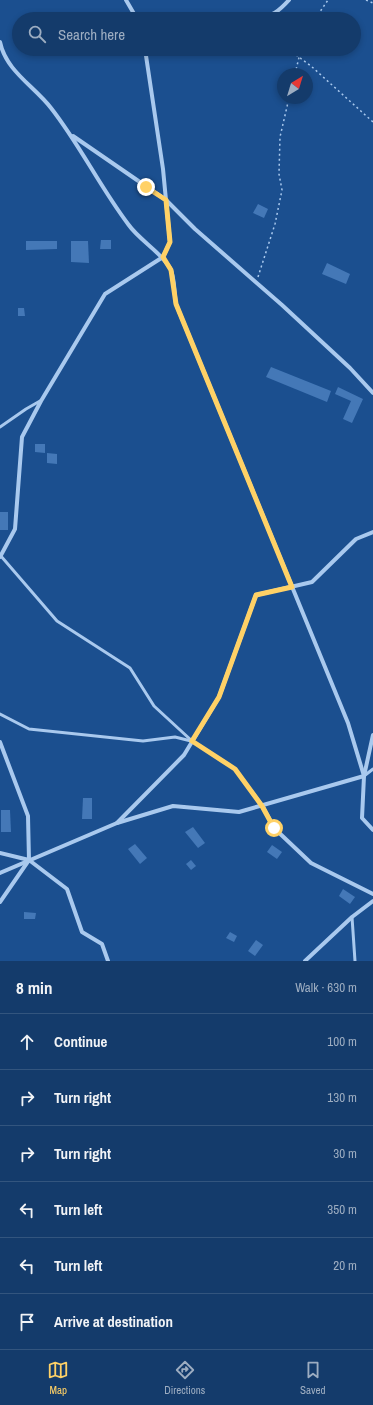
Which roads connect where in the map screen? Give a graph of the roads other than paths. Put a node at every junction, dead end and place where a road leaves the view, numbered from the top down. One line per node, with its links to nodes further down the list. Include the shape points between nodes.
1 (126, 0): 3 (street)
2 (289, 0): 4 (street)
3 (133, 12)
4 (277, 12)
5 (0, 42): 7 (street, via 7,62 50,107)
6 (146, 56): 8 (street)
7 (71, 135): 8 (street); 9 (street, via 129,226)
8 (166, 200): 9 (street, via 170,242); 10 (street)
9 (163, 257): 11 (street, via 105,294); 15 (street, via 171,270 176,304)
10 (373, 392)
11 (42, 401): 12 (lane); 14 (street, via 22,437 15,529)
12 (0, 427)
13 (373, 532): 15 (street, via 356,539 312,582)
14 (0, 556): 18 (lane, via 57,621 130,668 154,706)
15 (292, 587): 18 (street, via 256,595 219,697); 21 (street, via 348,723)
16 (0, 714): 18 (lane, via 29,729 143,741 175,737)
17 (373, 735): 21 (street)
18 (192, 741): 22 (lane, via 235,769); 23 (street, via 184,755)
19 (0, 742): 26 (street, via 28,816)
20 (373, 770): 21 (lane)
21 (364, 776): 22 (street); 24 (street, via 362,818)
22 (262, 806): 23 (street, via 239,812 173,806); 28 (street, via 274,828 312,863)
23 (117, 823): 26 (street)
24 (373, 830)
25 (0, 853): 26 (street)
26 (29, 860): 27 (street); 30 (street); 32 (street, via 67,889 82,932 102,944)
27 (0, 873)
28 (373, 894)
29 (373, 901): 31 (street)
30 (0, 902)
31 (352, 917): 33 (street); 34 (lane)
32 (108, 961)
33 (305, 961)
34 (355, 961)

